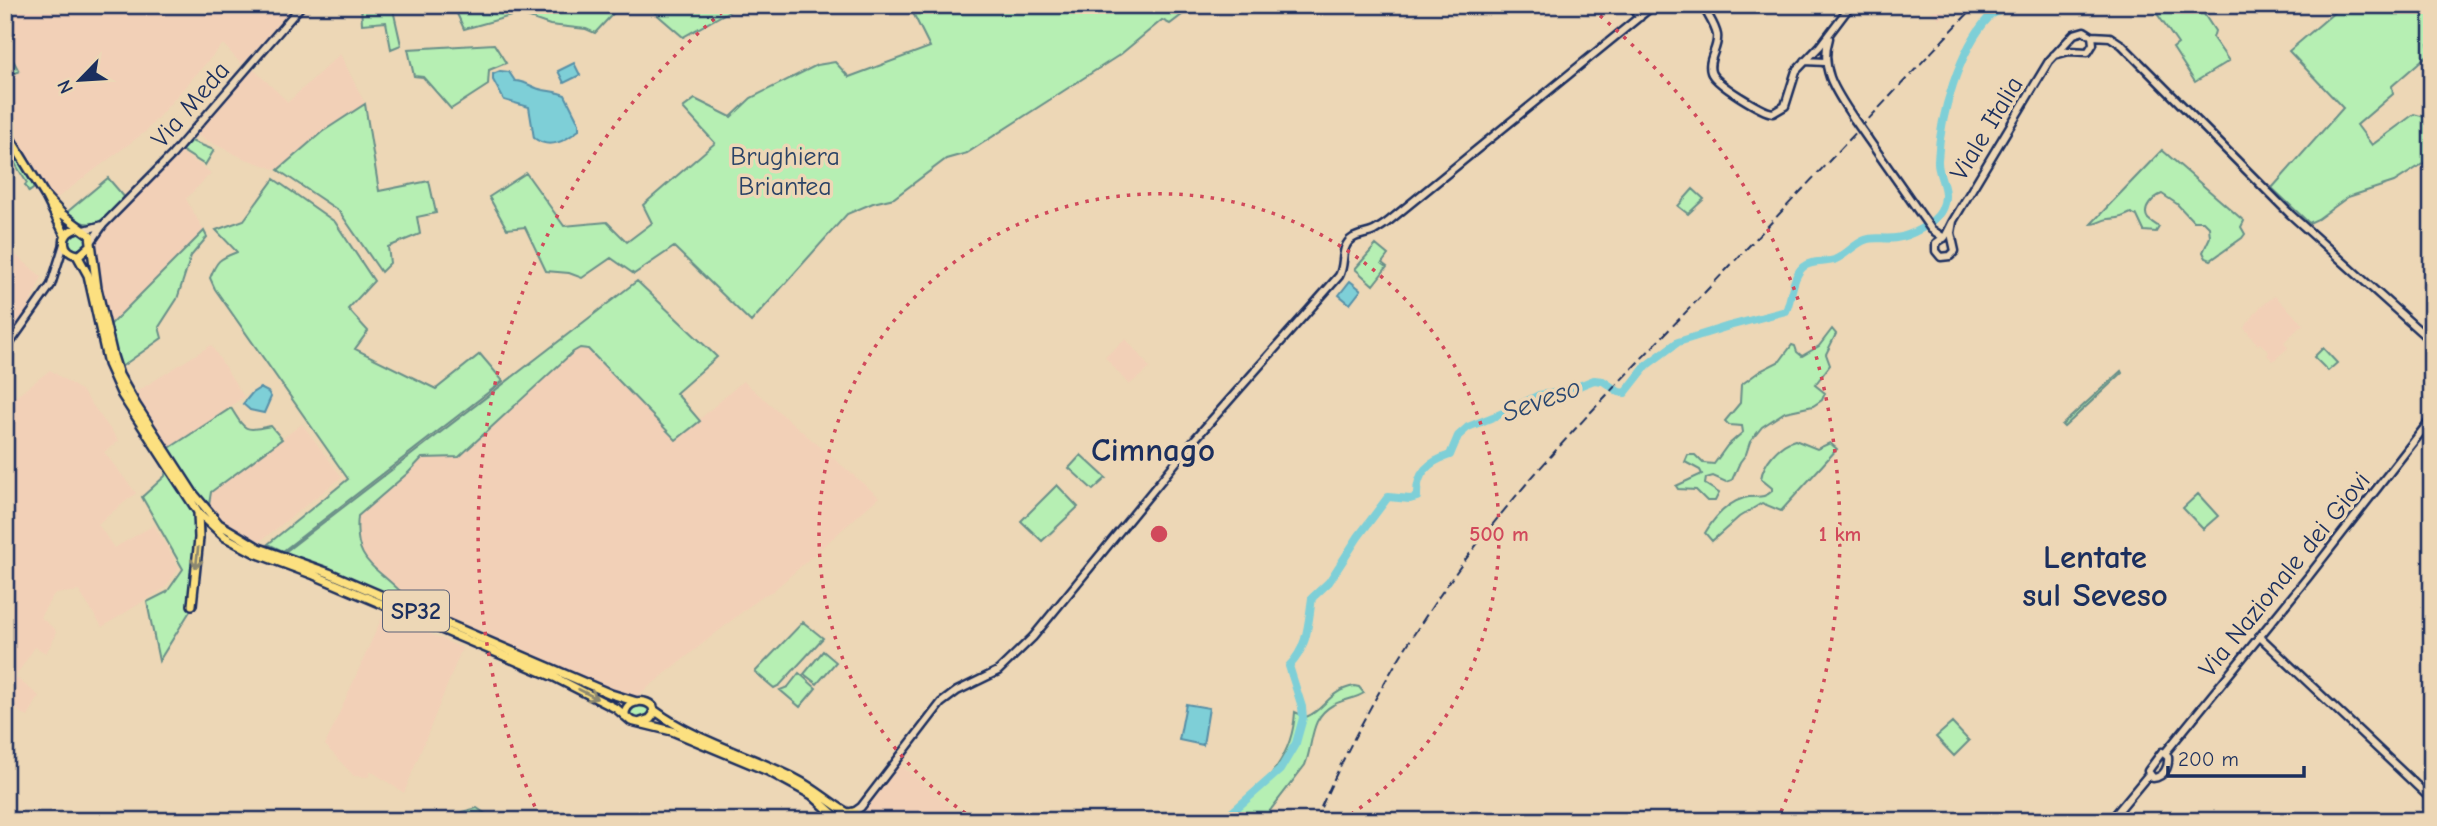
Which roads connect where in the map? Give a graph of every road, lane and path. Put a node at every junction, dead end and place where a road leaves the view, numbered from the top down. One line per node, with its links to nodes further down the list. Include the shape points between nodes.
1 (302, 5): 18 (street, Via Meda, via 172,155)
2 (1631, 5): 6 (street)
3 (1654, 5): 6 (street)
4 (1703, 5): 14 (street, via 1717,35 1712,75 1766,112 1783,108 1794,75)
5 (1851, 5): 7 (street)
6 (1640, 17): 42 (street, via 1389,221 1350,240 1339,276 1195,439 1041,628 998,671 941,702)
7 (1831, 33): 11 (street); 13 (street)
8 (2071, 37): 9 (street, via 2082,30); 10 (street); 12 (street, Viale Italia)
9 (2093, 40): 10 (street, via 2086,53); 29 (street, via 2110,37 2129,51 2297,220)
10 (2076, 52): 12 (street)
11 (1813, 54): 13 (street); 14 (street)
12 (2054, 55): 17 (street, Viale Italia)
13 (1825, 59): 14 (street); 20 (street, bridge, via 1834,88)
14 (1805, 61)
15 (5, 131): 16 (main road)
16 (46, 197): 19 (main road); 21 (main road)
17 (1953, 221): 22 (street, Viale Italia); 23 (street, Viale Italia)
18 (103, 225): 19 (street, Via Meda); 25 (street, Via Meda)
19 (82, 229): 21 (main road); 25 (main road)
20 (1931, 229): 22 (street); 26 (street)
21 (65, 235): 24 (main road)
22 (1945, 237): 23 (street); 26 (street, Viale Italia)
23 (1953, 241): 26 (street, via 1955,251 1948,257 1938,255)
24 (64, 244): 27 (main road); 28 (street)
25 (91, 244): 27 (main road, via 85,253); 35 (main road, SP32, via 104,322 130,397 219,524 259,548)
26 (1935, 246)
27 (75, 255): 28 (street); 32 (main road, SP32, via 89,275 112,374)
28 (57, 270): 30 (street)
29 (2432, 342)
30 (5, 350)
31 (2432, 418): 34 (street, Via Nazionale dei Giovi)
32 (198, 512): 33 (main road, one-way to 33); 37 (main road, SP32, one-way to 37, via 240,546 554,677)
33 (192, 605)
34 (2259, 636): 39 (street, Via Nazionale dei Giovi); 41 (street)
35 (637, 702): 36 (main road, via 649,703); 37 (main road, via 626,707)
36 (654, 710): 38 (main road, via 651,718); 42 (main road, via 696,736 799,780)
37 (625, 716): 38 (main road, SP32)
38 (640, 722): 43 (main road, SP32, via 672,731 790,782 812,795)
39 (2165, 753): 40 (street, Via Nazionale dei Giovi, via 2154,760); 40 (street, Via Nazionale dei Giovi, via 2165,771 2155,779)
40 (2149, 775): 44 (street, Via Nazionale dei Giovi)
41 (2432, 800)
42 (856, 814): 43 (main road)
43 (838, 821)
44 (2110, 821)

